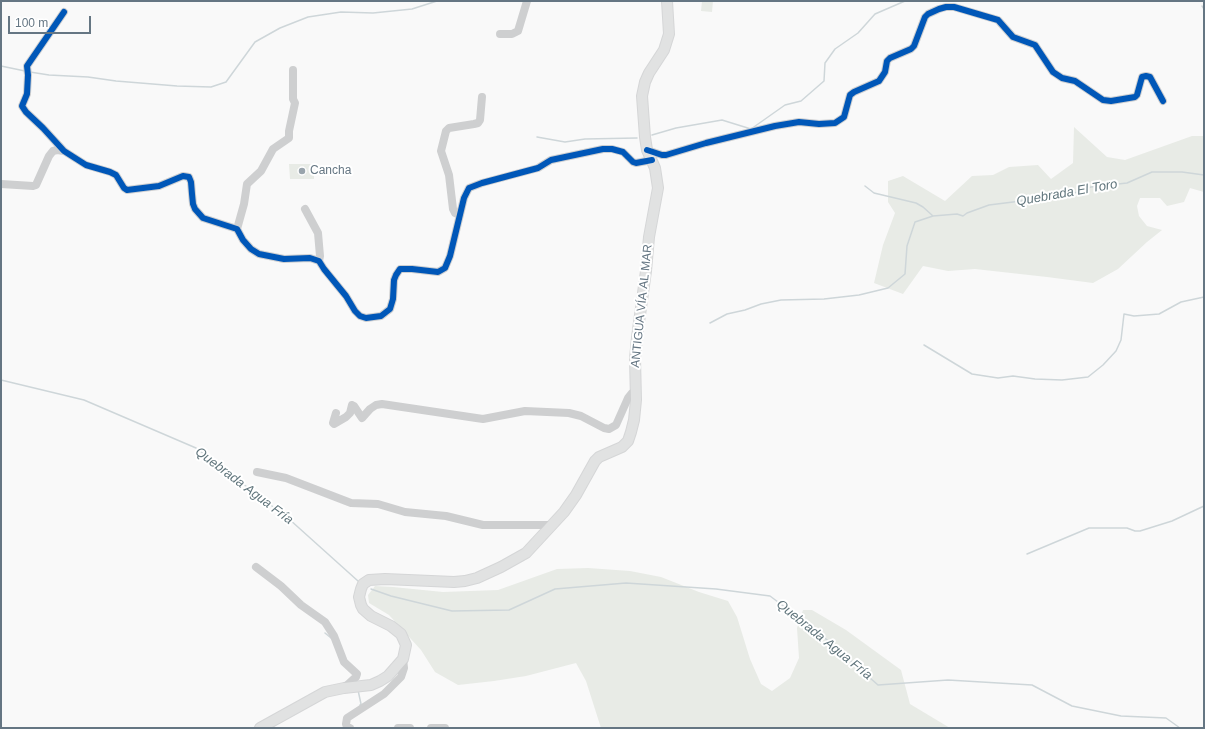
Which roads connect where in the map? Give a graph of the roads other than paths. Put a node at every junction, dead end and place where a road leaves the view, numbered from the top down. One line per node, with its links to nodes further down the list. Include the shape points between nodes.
1 (527, 1): 4 (street, via 518,31)
2 (667, 1): 8 (main road, ANTIGUA VÍA AL MAR, via 669,34 664,50 645,82 642,96)
3 (64, 12): 9 (street, via 27,66 27,94 22,106)
4 (500, 34)
5 (293, 70): 14 (street, via 295,102 289,138 273,149 261,171 247,184)
6 (482, 96): 13 (street, via 478,123 449,128 441,151 449,175 453,209)
7 (1163, 101): 8 (street, via 1150,77 1146,76 1142,77 1135,97 1103,100 1074,81 1053,72 1035,45 1013,37 998,20 946,7 925,17 914,46 890,58 879,81 850,95 844,117 835,123 799,122 779,125 666,155)
8 (647, 150): 10 (main road, ANTIGUA VÍA AL MAR)
9 (64, 151): 11 (street, via 57,150 48,156 36,185); 14 (street, via 86,165 116,175 127,190 159,186 183,176 189,177 198,213 204,218)
10 (652, 160): 13 (street, via 636,163 623,152 612,149 551,160 538,168 469,188); 16 (main road, ANTIGUA VÍA AL MAR, via 658,188 649,237 637,337)
11 (1, 184)
12 (305, 209): 15 (street, via 318,233)
13 (460, 215): 15 (street, via 445,268 438,272 400,269 394,280 392,306 381,316 366,318 358,314)
14 (237, 229): 15 (street, via 243,240 259,254 284,259 310,258)
15 (319, 261)
16 (636, 391): 17 (street, via 628,398 616,425 609,429 569,413 525,412 483,419 382,404 370,409 362,418 352,405 350,413 334,424 332,423); 19 (main road, ANTIGUA VÍA AL MAR, via 634,420 628,440 622,447 595,461 576,495)
17 (336, 413)
18 (257, 472): 19 (street, via 286,478 351,503 368,502 405,512 446,516 483,525)
19 (552, 525): 21 (main road, ANTIGUA VÍA AL MAR, via 526,552 477,578 454,582 385,579 369,580 363,584 359,597 363,609 401,634 406,645)
20 (256, 567): 22 (street, via 325,622 334,636 344,662 357,674)
21 (403, 659): 22 (main road, via 380,681); 24 (street, via 401,677 384,694 347,718 346,724)
22 (344, 688): 23 (main road, via 325,692)
23 (260, 728)
24 (350, 728)
25 (398, 728): 26 (street)
26 (410, 728)
27 (430, 728): 28 (street)
28 (445, 728)

